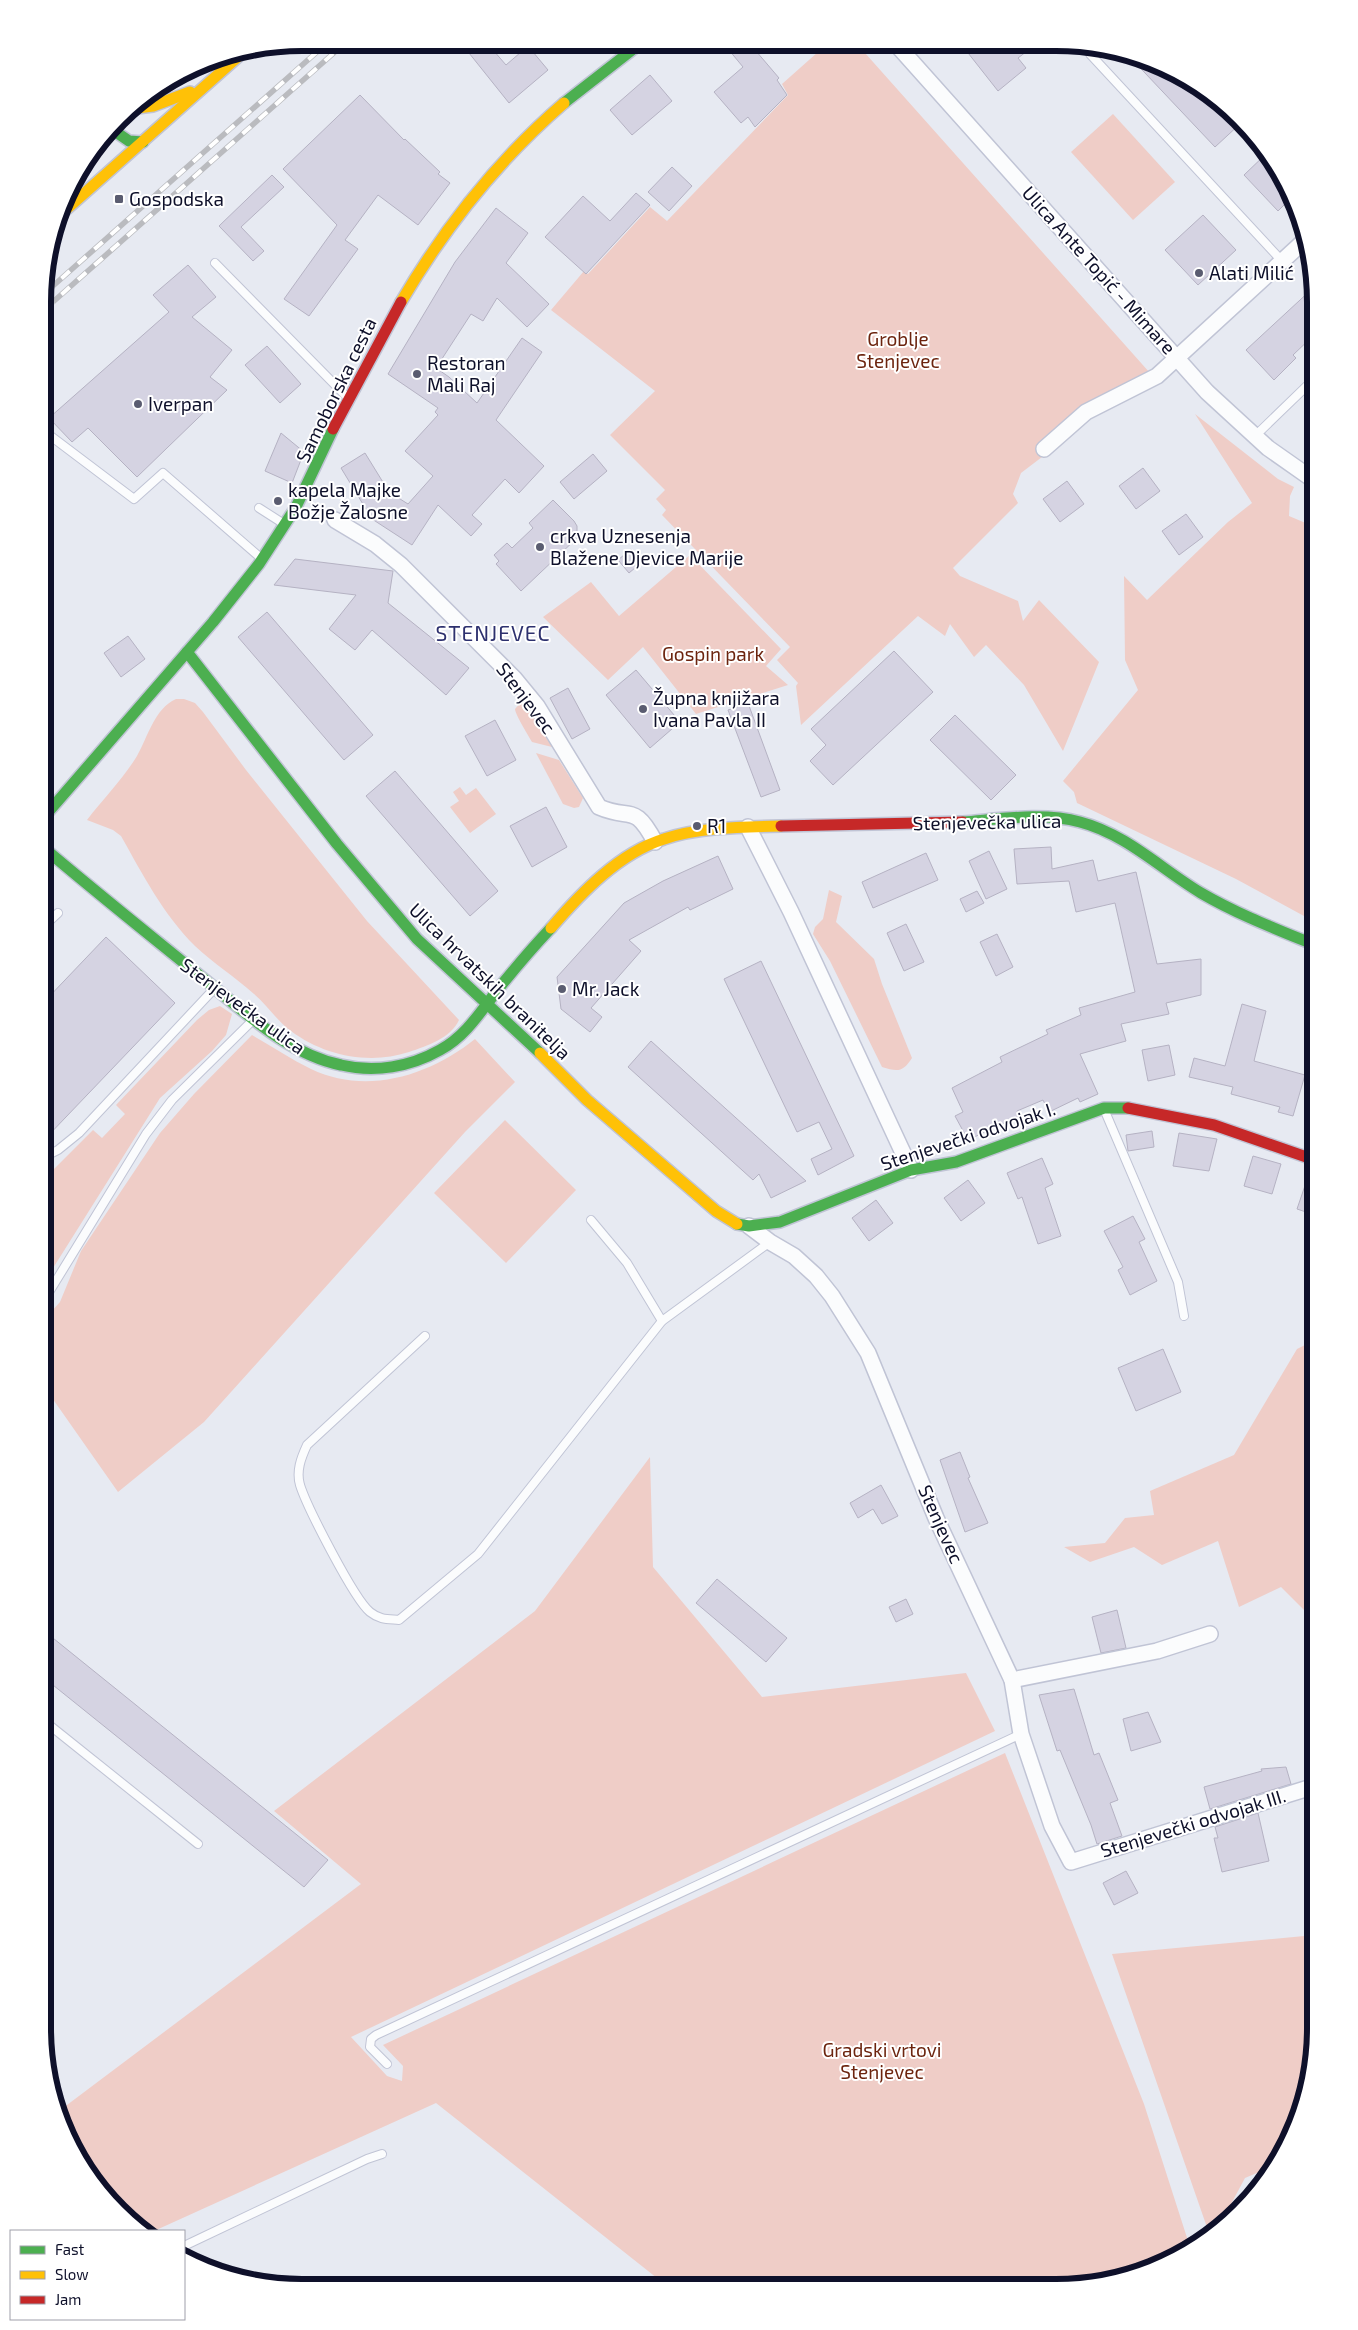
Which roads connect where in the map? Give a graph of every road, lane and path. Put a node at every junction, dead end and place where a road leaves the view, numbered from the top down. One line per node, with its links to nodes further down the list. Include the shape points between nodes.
1 (632, 51): 15 (street, Samoborska cesta, via 553,114 470,200 404,295)
2 (902, 51): 13 (street, Ulica Ante Topić - Mimare)
3 (1091, 53): 11 (lane)
4 (233, 61): 5 (street)
5 (216, 77): 6 (street, via 164,103); 8 (street)
6 (143, 108)
7 (118, 133): 8 (street, via 130,141)
8 (143, 142): 9 (street)
9 (70, 206)
10 (1300, 245): 11 (street)
11 (1282, 261): 13 (street)
12 (215, 263): 15 (lane)
13 (1177, 358): 17 (street, Ulica Ante Topić - Mimare); 18 (street, via 1157,376 1086,412)
14 (1307, 387): 17 (lane)
15 (348, 398): 22 (street, Samoborska cesta, via 318,467)
16 (51, 436): 23 (lane, via 134,498 163,472)
17 (1254, 437): 19 (street, Ulica Ante Topić - Mimare)
18 (1044, 449)
19 (1307, 475)
20 (258, 508): 22 (lane)
21 (335, 520): 27 (street, Stenjevec, via 375,544 401,565 466,628 537,706 599,807 636,816 646,825)
22 (286, 526): 23 (street, Samoborska cesta)
23 (262, 559): 24 (street, Samoborska cesta)
24 (187, 652): 25 (street, Samoborska cesta); 33 (street, Ulica hrvatskih branitelja, via 337,844 417,939)
25 (51, 809)
26 (748, 827): 27 (street, Stenjevečka ulica, via 676,835); 31 (street, Stenjevečka ulica, via 934,824 1040,818 1068,820 1102,830 1226,907); 38 (street, via 791,912)
27 (655, 842): 33 (street, Stenjevečka ulica, via 599,879)
28 (51, 854): 32 (street, Stenjevečka ulica)
29 (58, 912): 30 (lane)
30 (51, 919)
31 (1307, 941)
32 (215, 988): 34 (street, Stenjevečka ulica); 36 (lane, via 79,1133)
33 (488, 1003): 34 (street, Stenjevečka ulica, via 469,1027 440,1051 413,1063 390,1068 359,1068 322,1060 298,1048); 40 (street, Ulica hrvatskih branitelja, via 587,1100 685,1186 729,1220)
34 (255, 1018): 42 (lane, via 172,1100 146,1134)
35 (1104, 1108): 37 (street, Stenjevečki odvojak I., via 1120,1106 1214,1125); 38 (street, Stenjevečki odvojak I., via 956,1162); 43 (lane, via 1178,1282)
36 (51, 1154)
37 (1307, 1157)
38 (910, 1170): 40 (street, Stenjevečki odvojak I., via 780,1222)
39 (591, 1220): 44 (lane, via 627,1263)
40 (749, 1226): 41 (street, Stenjevec)
41 (770, 1242): 44 (lane); 47 (street, Stenjevec, via 794,1256 816,1276 868,1353 936,1518)
42 (51, 1289)
43 (1184, 1316)
44 (662, 1321): 45 (lane, via 478,1554 399,1620 380,1619 368,1611 338,1565 300,1485 299,1464 307,1445)
45 (425, 1336)
46 (1210, 1634): 47 (street, via 1158,1651)
47 (1012, 1680): 49 (street, Stenjevec)
48 (51, 1726): 51 (lane)
49 (1021, 1734): 52 (street, Stenjevec, via 1052,1826); 53 (lane, via 376,2036 371,2039 370,2047)
50 (1307, 1788): 52 (street, Stenjevečki odvojak III.)
51 (198, 1844)
52 (1071, 1862)
53 (387, 2064)
54 (382, 2154): 55 (lane)
55 (185, 2246)

